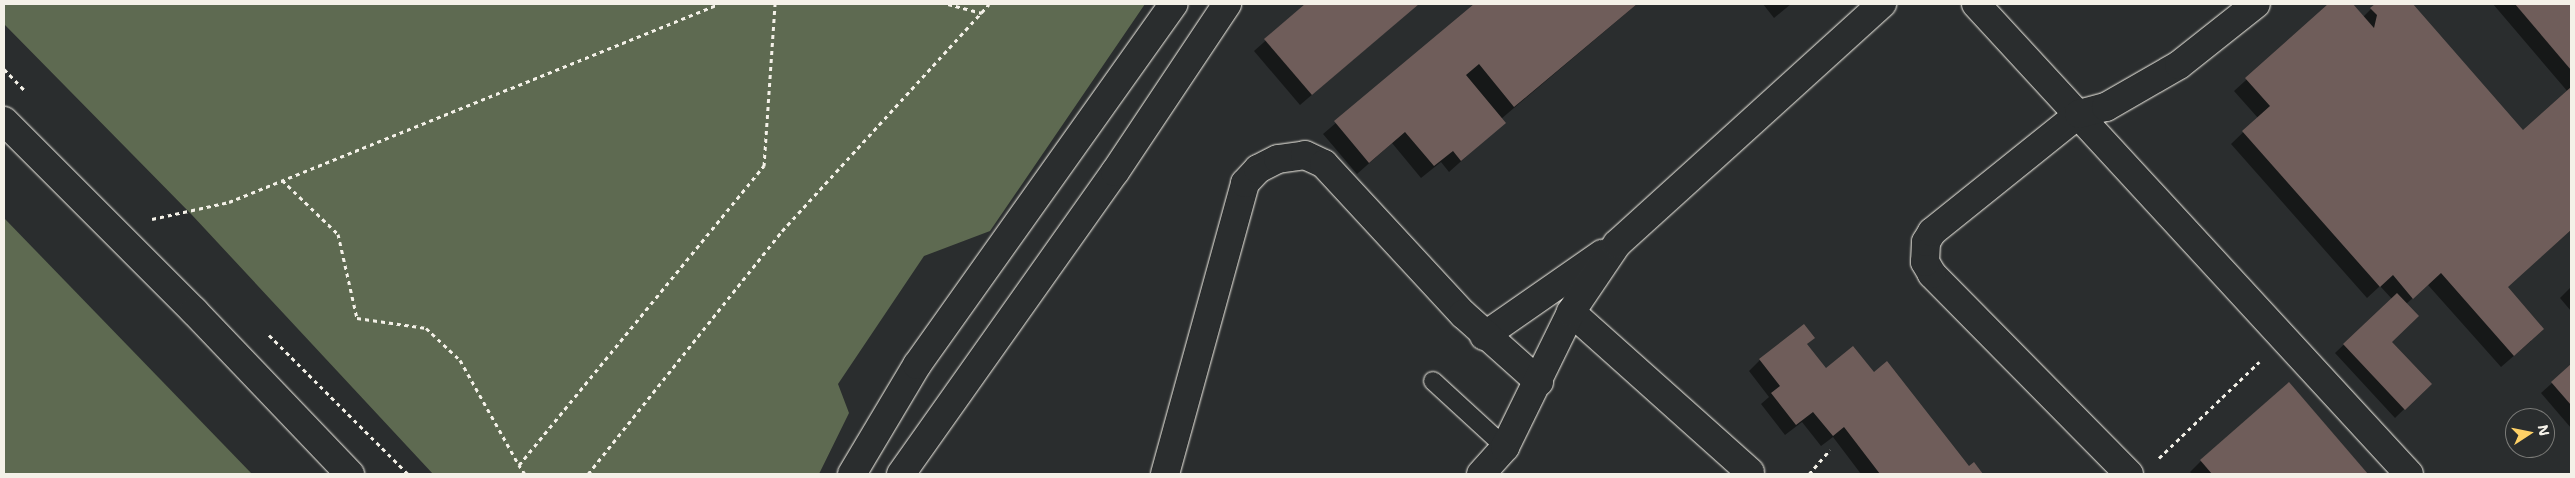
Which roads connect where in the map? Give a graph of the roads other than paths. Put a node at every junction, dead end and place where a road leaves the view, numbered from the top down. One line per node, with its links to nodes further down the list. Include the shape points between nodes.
1 (1174, 4): 16 (street, via 917,365)
2 (1227, 4): 17 (street, via 1115,172)
3 (1882, 4): 8 (street)
4 (1976, 4): 6 (street)
5 (2256, 4): 6 (street, via 2179,64 2114,102)
6 (2079, 114): 20 (street, via 1932,232 1926,242 1925,262 1932,274); 21 (street)
7 (4, 121): 15 (street, via 194,311)
8 (1617, 244): 9 (street); 10 (street)
9 (1571, 312): 12 (street); 14 (street)
10 (1484, 336): 12 (street); 18 (street, via 1324,164 1305,155 1278,159 1258,169 1245,183)
11 (1433, 381): 13 (lane)
12 (1539, 382): 13 (street)
13 (1505, 447): 19 (street)
14 (1750, 472)
15 (350, 474)
16 (852, 474)
17 (900, 474)
18 (1165, 474)
19 (1481, 474)
20 (2129, 474)
21 (2409, 474)

